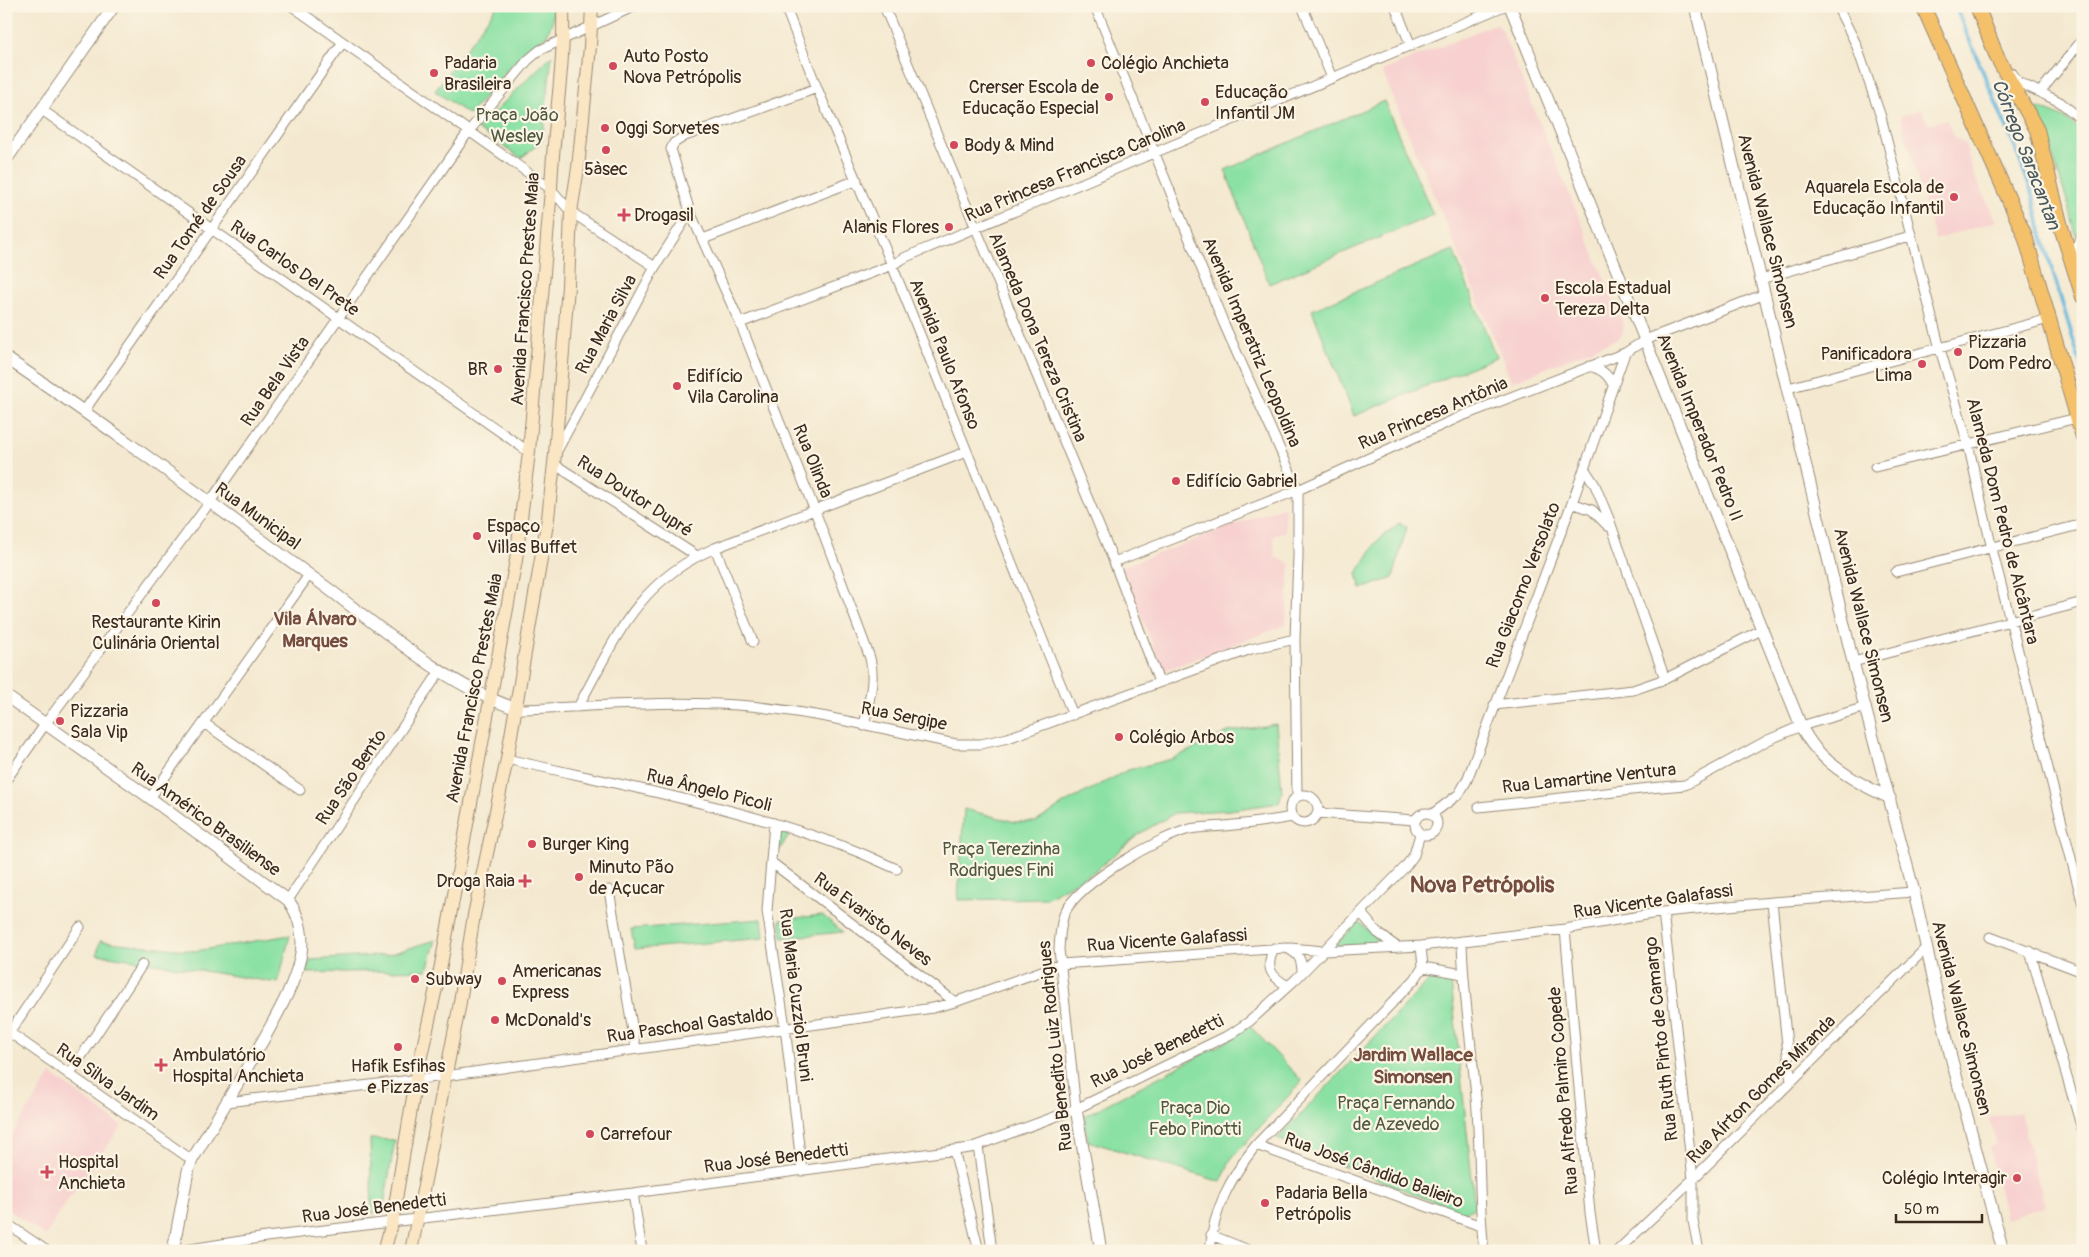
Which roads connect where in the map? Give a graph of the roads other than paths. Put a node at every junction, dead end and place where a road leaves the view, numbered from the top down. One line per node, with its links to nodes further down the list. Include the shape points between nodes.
1 (114, 6): 25 (street)
2 (292, 6): 20 (street)
3 (563, 6): 18 (main road, Avenida Francisco Prestes Maia)
4 (592, 6): 17 (main road)
5 (636, 6): 17 (street, Rua Bela Vista)
6 (785, 6): 23 (street, Avenida Paulo Afonso)
7 (884, 6): 34 (street, Alameda Dona Tereza Cristina)
8 (1095, 6): 28 (street, Avenida Imperatriz Leopoldina)
9 (1302, 6): 22 (street)
10 (1395, 6): 21 (street)
11 (1504, 6): 21 (street, Rua Princesa Francisca Carolina)
12 (1510, 6): 48 (street, Avenida Imperador Pedro II)
13 (1695, 6): 42 (street, Avenida Wallace Simonsen)
14 (1837, 6): 37 (street, Alameda Dom Pedro de Alcântara, via 1856,44 1880,117)
15 (1923, 6): 46 (main road, via 2019,223)
16 (1978, 8): 24 (street, via 2013,75 2023,84); 41 (main road, via 1997,57 2036,130)
17 (592, 26): 18 (street, Rua Bela Vista); 32 (main road)
18 (564, 38): 27 (street, Rua Bela Vista, via 528,60); 31 (main road, Avenida Francisco Prestes Maia, via 552,147)
19 (2083, 39): 24 (street)
20 (342, 42): 27 (street); 35 (street, Rua Tomé de Sousa)
21 (1411, 46): 22 (street, Rua Princesa Francisca Carolina)
22 (1332, 78): 28 (street, Rua Princesa Francisca Carolina)
23 (817, 88): 30 (street, Avenida Paulo Afonso); 33 (street, Rua Olinda, via 684,136 674,143 671,149)
24 (2041, 92): 26 (street, via 2060,102)
25 (42, 110): 29 (street); 35 (street, Rua Carlos Del Prete)
26 (2083, 121)
27 (469, 131): 31 (street); 45 (street, Rua Bela Vista)
28 (1156, 154): 34 (street, Rua Princesa Francisca Carolina); 64 (street, Avenida Imperatriz Leopoldina, via 1224,324)
29 (6, 160)
30 (857, 180): 38 (street); 39 (street, Avenida Paulo Afonso)
31 (551, 189): 32 (street); 59 (main road, Avenida Francisco Prestes Maia)
32 (571, 212): 40 (street); 61 (main road)
33 (690, 212): 38 (street, Rua Olinda); 40 (street, Rua Maria Silva)
34 (976, 229): 39 (street, Rua Princesa Francisca Carolina); 73 (street, Alameda Dona Tereza Cristina)
35 (211, 230): 45 (street, Rua Carlos Del Prete); 55 (street, Rua Tomé de Sousa)
36 (2083, 235): 41 (street, via 2075,254)
37 (1910, 236): 42 (street); 49 (street, Alameda Dom Pedro de Alcântara)
38 (703, 239): 47 (street, Rua Olinda)
39 (892, 265): 47 (street, Rua Princesa Francisca Carolina); 60 (street, Avenida Paulo Afonso)
40 (655, 267): 61 (street, Rua Maria Silva)
41 (2076, 277): 43 (main road)
42 (1761, 279): 44 (street, Avenida Wallace Simonsen)
43 (2082, 293)
44 (1765, 294): 48 (street, Rua Princesa Antônia); 54 (street, Avenida Wallace Simonsen)
45 (339, 319): 59 (street, Rua Carlos Del Prete); 65 (street, Rua Bela Vista)
46 (2049, 319): 49 (street); 56 (main road)
47 (740, 323): 67 (street, Rua Olinda)
48 (1645, 340): 50 (street, Rua Princesa Antônia); 78 (street, Avenida Imperador Pedro II)
49 (1940, 349): 54 (street); 58 (street, Alameda Dom Pedro de Alcântara)
50 (1625, 353): 52 (street, Rua Princesa Antônia); 53 (street, Rua Giacomo Versolato)
51 (6, 358): 55 (street, Rua Municipal)
52 (1589, 366): 53 (street, via 1602,370); 64 (street, Rua Princesa Antônia, via 1462,416)
53 (1613, 385): 63 (street, Rua Giacomo Versolato)
54 (1788, 388): 81 (street, Avenida Wallace Simonsen)
55 (84, 412): 65 (street, Rua Municipal)
56 (2077, 418): 57 (main road); 58 (street)
57 (2083, 437)
58 (1968, 444): 62 (street); 71 (street, Alameda Dom Pedro de Alcântara)
59 (529, 452): 86 (main road, Avenida Francisco Prestes Maia, via 516,560)
60 (966, 452): 67 (street); 91 (street, Avenida Paulo Afonso)
61 (555, 459): 72 (street, Rua Doutor Dupré); 90 (main road)
62 (1875, 467)
63 (1584, 468): 66 (street, Rua Giacomo Versolato); 69 (street, via 1595,485)
64 (1298, 490): 73 (street, Rua Princesa Antônia); 79 (street, Avenida Imperatriz Leopoldina)
65 (210, 502): 75 (street, Rua Municipal); 92 (street, Rua Bela Vista)
66 (1572, 503): 69 (street, via 1596,513); 87 (street, Rua Giacomo Versolato)
67 (815, 511): 70 (street); 94 (street, Rua Olinda, via 872,667 872,687)
68 (2083, 524): 71 (street)
69 (1615, 537): 83 (street)
70 (715, 548): 72 (street); 80 (street)
71 (1992, 549): 74 (street); 77 (street, Alameda Dom Pedro de Alcântara)
72 (697, 556): 89 (street, via 654,586 638,604)
73 (1114, 562): 84 (street, Alameda Dona Tereza Cristina)
74 (1896, 572)
75 (309, 575): 82 (street, Rua Municipal); 93 (street)
76 (2083, 602): 77 (street)
77 (2010, 621): 81 (street); 111 (street, Alameda Dom Pedro de Alcântara)
78 (1763, 630): 83 (street); 95 (street, Avenida Imperador Pedro II)
79 (1295, 639): 84 (street, Rua Sergipe, via 1251,650); 99 (street, Avenida Imperatriz Leopoldina)
80 (753, 642)
81 (1854, 662): 88 (street, Avenida Wallace Simonsen)
82 (440, 671): 86 (street, Rua Municipal); 114 (street, Rua São Bento)
83 (1665, 679): 87 (street, via 1633,690)
84 (1159, 682): 91 (street, Rua Sergipe)
85 (6, 696): 92 (street, Rua Américo Brasiliense)
86 (491, 700): 90 (street, Rua Sergipe); 143 (main road, Avenida Francisco Prestes Maia)
87 (1494, 705): 104 (street, Rua Giacomo Versolato, via 1464,788)
88 (1866, 707): 95 (street, Rua Lamartine Ventura); 101 (street, Avenida Wallace Simonsen)
89 (578, 708): 90 (street, Rua Sergipe); 94 (street, Rua Sergipe, via 738,705)
90 (516, 709): 96 (main road)
91 (1073, 715): 94 (street, Rua Sergipe, via 981,744 957,744)
92 (46, 723): 97 (street, Rua Bela Vista); 100 (street, Rua Américo Brasiliense)
93 (204, 723): 98 (street); 100 (street)
94 (864, 726)
95 (1801, 726): 101 (street, Avenida Imperador Pedro II, via 1815,748 1839,769); 102 (street, Rua Lamartine Ventura, via 1678,787)
96 (507, 759): 107 (street, Rua Ângelo Picoli); 142 (main road)
97 (6, 780)
98 (300, 790)
99 (1297, 797): 103 (street, via 1310,797 1316,804); 105 (street, via 1291,804)
100 (150, 798): 114 (street, Rua Américo Brasiliense)
101 (1890, 798): 113 (street, Avenida Wallace Simonsen)
102 (1480, 807)
103 (1317, 813): 105 (street, via 1304,823); 106 (street)
104 (1431, 815): 106 (street, via 1424,813); 108 (street, via 1436,820 1435,830 1430,835)
105 (1292, 816): 130 (street, Rua Benedito Luiz Rodrigues, via 1267,822 1204,826 1166,837 1138,852 1086,888 1068,907 1060,933)
106 (1415, 820): 108 (street, via 1415,828)
107 (774, 823): 109 (street, Rua Maria Cuzziol Bruni); 110 (street, Rua Ângelo Picoli, via 847,847)
108 (1420, 834): 118 (street, via 1414,855 1406,866)
109 (771, 862): 137 (street, Rua Evaristo Neves); 138 (street, Rua Maria Cuzziol Bruni, via 767,911)
110 (897, 869)
111 (2081, 889): 116 (street, Alameda Dom Pedro de Alcântara)
112 (609, 890): 140 (street)
113 (1914, 892): 115 (street, Rua Vicente Galafassi); 127 (street, Avenida Wallace Simonsen)
114 (288, 900): 145 (street, via 300,924 301,958 285,999)
115 (1772, 902): 117 (street, Rua Vicente Galafassi); 144 (street)
116 (2083, 905)
117 (1663, 912): 120 (street, Rua Vicente Galafassi); 153 (street, Rua Ruth Pinto de Camargo)
118 (1362, 913): 124 (street, via 1378,933); 128 (street)
119 (80, 927): 139 (street)
120 (1565, 929): 122 (street, Rua Vicente Galafassi); 172 (street, Rua Alfredo Palmiro Copede)
121 (1990, 937): 129 (street)
122 (1462, 941): 123 (street, Rua Vicente Galafassi); 135 (street)
123 (1421, 946): 124 (street, Rua Vicente Galafassi); 132 (street)
124 (1397, 947): 128 (street, Rua Vicente Galafassi)
125 (1274, 948): 126 (street); 130 (street, Rua Vicente Galafassi); 136 (street, via 1270,970)
126 (1286, 948): 128 (street, Rua Vicente Galafassi); 134 (street, via 1293,950 1301,959)
127 (1926, 948): 144 (street, Rua Aírton Gomes Miranda); 175 (street, Avenida Wallace Simonsen, via 1950,1053)
128 (1324, 951): 134 (street, Rua José Benedetti)
129 (2030, 951): 133 (street); 147 (street)
130 (1062, 964): 137 (street, Rua Paschoal Gastaldo); 146 (street, Rua Benedito Luiz Rodrigues)
131 (142, 965): 141 (street)
132 (1423, 967): 135 (street); 148 (street, via 1392,1004)
133 (2083, 972)
134 (1302, 973): 136 (street, Rua José Benedetti)
135 (1463, 974): 158 (street, via 1476,1099)
136 (1288, 986): 146 (street, Rua José Benedetti, via 1250,1022 1231,1034)
137 (955, 1002): 138 (street, Rua Paschoal Gastaldo, via 933,1008)
138 (785, 1027): 140 (street, Rua Paschoal Gastaldo); 152 (street, Rua Maria Cuzziol Bruni)
139 (7, 1034): 141 (street, Rua Silva Jardim)
140 (636, 1049): 142 (street, Rua Paschoal Gastaldo)
141 (69, 1075): 151 (street, Rua Silva Jardim)
142 (445, 1076): 143 (street, Rua Paschoal Gastaldo); 155 (main road)
143 (416, 1079): 145 (street, Rua Paschoal Gastaldo); 157 (main road, Avenida Francisco Prestes Maia)
144 (1792, 1082): 153 (street, Rua Aírton Gomes Miranda)
145 (227, 1102): 151 (street)
146 (1076, 1109): 149 (street, Rua José Benedetti); 168 (street, Rua Benedito Luiz Rodrigues)
147 (2083, 1132)
148 (1256, 1144): 158 (street, Rua José Cândido Balieiro); 159 (street, via 1223,1196)
149 (978, 1146): 150 (street, Rua José Benedetti); 167 (street)
150 (954, 1150): 152 (street, Rua José Benedetti); 166 (street)
151 (192, 1160): 161 (street)
152 (802, 1171): 154 (street, Rua José Benedetti)
153 (1693, 1179): 173 (street, Rua Aírton Gomes Miranda); 174 (street, Rua Ruth Pinto de Camargo, via 1693,1220)
154 (633, 1193): 155 (street, Rua José Benedetti); 165 (street)
155 (418, 1219): 157 (street, Rua José Benedetti); 164 (main road)
156 (6, 1222): 160 (street)
157 (392, 1223): 162 (street, Rua José Benedetti); 163 (main road, Avenida Francisco Prestes Maia)
158 (1481, 1226): 171 (street)
159 (1211, 1235): 169 (street); 170 (street)
160 (47, 1251)
161 (173, 1251)
162 (178, 1251)
163 (384, 1251)
164 (411, 1251)
165 (642, 1251)
166 (979, 1251)
167 (992, 1251)
168 (1101, 1251)
169 (1210, 1251)
170 (1251, 1251)
171 (1484, 1251)
172 (1596, 1251)
173 (1617, 1251)
174 (1699, 1251)
175 (2003, 1251)

